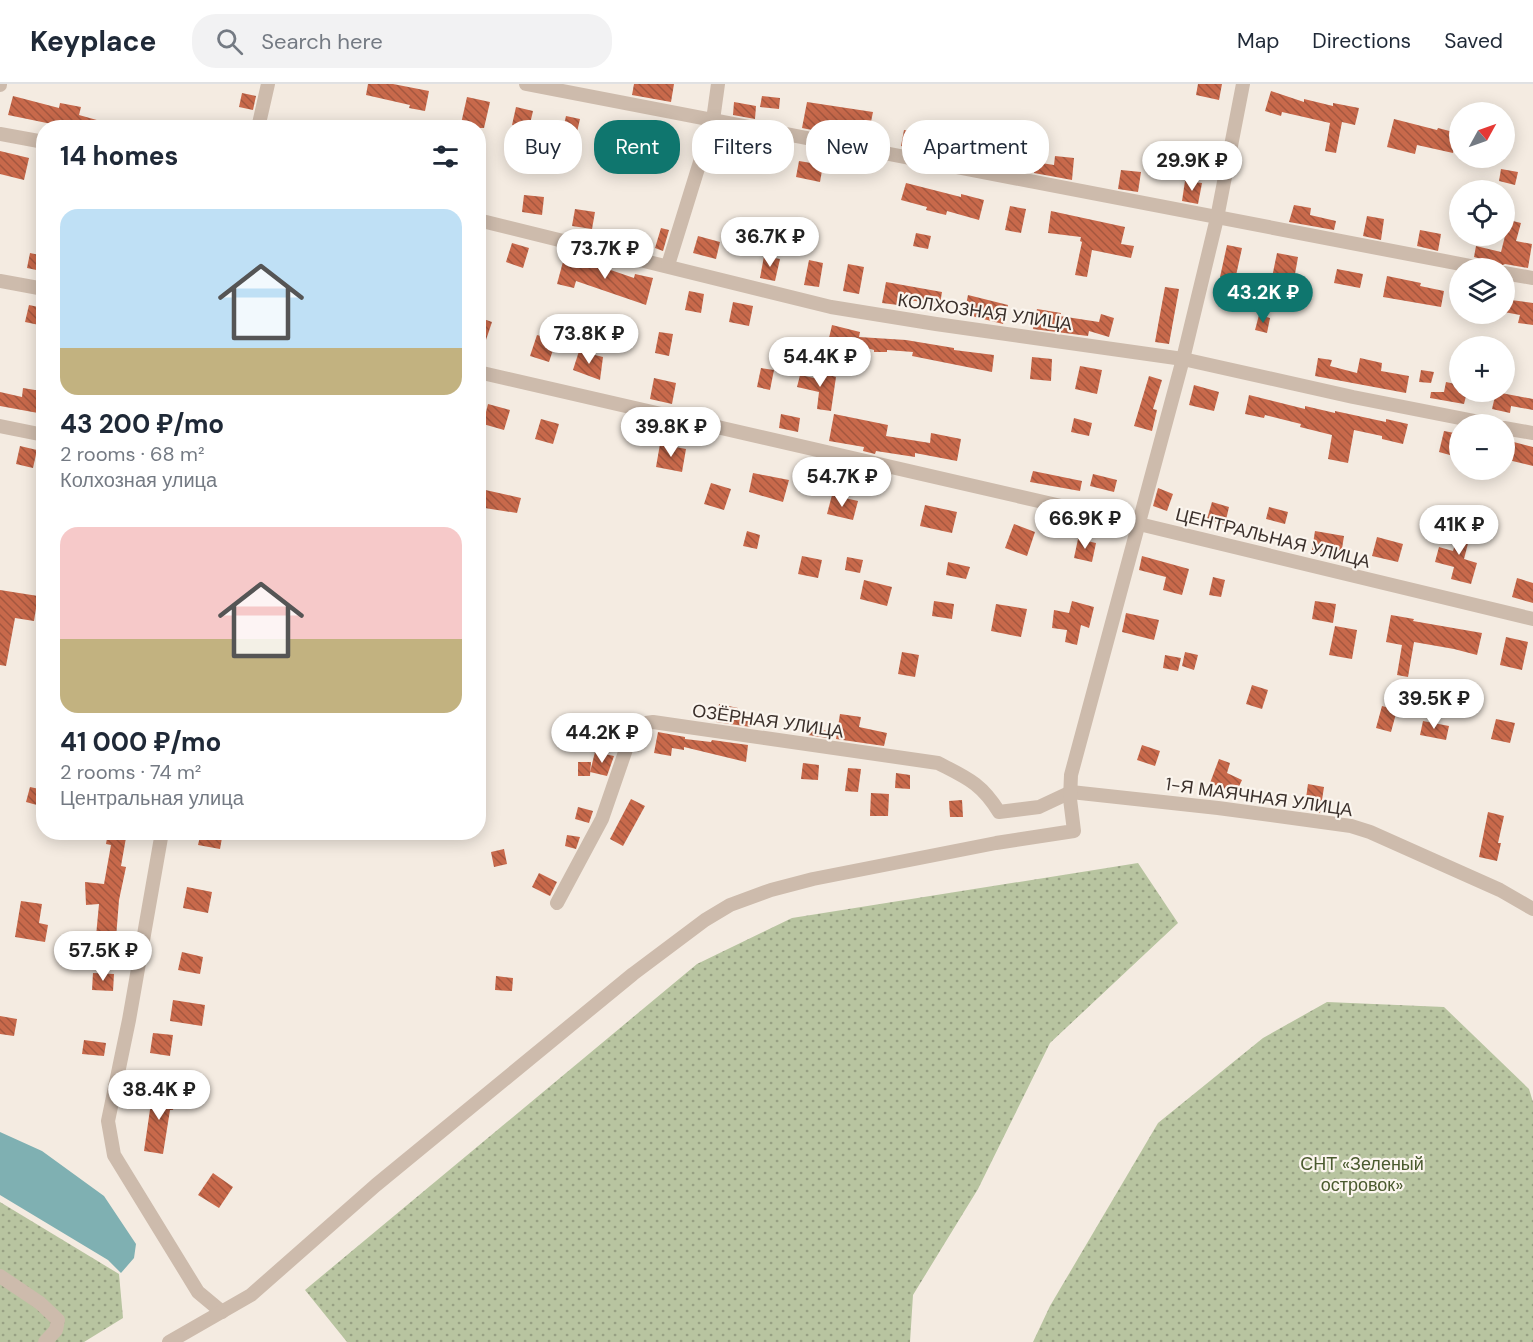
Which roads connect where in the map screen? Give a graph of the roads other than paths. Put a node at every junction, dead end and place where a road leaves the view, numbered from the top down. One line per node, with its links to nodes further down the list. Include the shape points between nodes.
1 (268, 84): 5 (street)
2 (526, 84): 6 (street)
3 (718, 84): 6 (street)
4 (1243, 84): 11 (street)
5 (260, 120)
6 (713, 120)
7 (0, 134): 9 (street)
8 (794, 136): 11 (street)
9 (36, 141)
10 (696, 174): 14 (street)
11 (1217, 218): 13 (street); 19 (street)
12 (486, 222): 14 (street, КОЛХОЗНАЯ УЛИЦА)
13 (1449, 262)
14 (668, 265): 19 (street, КОЛХОЗНАЯ УЛИЦА, via 831,307)
15 (1515, 275): 16 (street)
16 (1533, 278)
17 (0, 281): 18 (street)
18 (36, 288)
19 (1183, 358): 21 (street, КОЛХОЗНАЯ УЛИЦА); 26 (street)
20 (486, 374): 26 (street, ЦЕНТРАЛЬНАЯ УЛИЦА)
21 (1449, 416)
22 (0, 426): 24 (street)
23 (1515, 430): 25 (street)
24 (36, 433)
25 (1533, 433)
26 (1138, 524): 27 (street, ЦЕНТРАЛЬНАЯ УЛИЦА); 28 (street, via 1071,775)
27 (1533, 619)
28 (1071, 792): 30 (street, ОЗЁРНАЯ УЛИЦА, via 1039,807 999,812 972,780 938,763 639,723 633,729 602,819); 31 (street, 1-Я МАЯЧНАЯ УЛИЦА, via 1352,826 1500,890); 33 (street, via 1074,831 813,879 730,905 705,920 376,1185 251,1294)
29 (161, 840): 33 (street, via 108,1121 114,1155 198,1292)
30 (557, 903)
31 (1533, 909)
32 (0, 1276): 34 (street, via 40,1302 58,1320 56,1330)
33 (222, 1312): 35 (street)
34 (45, 1342)
35 (169, 1342)

